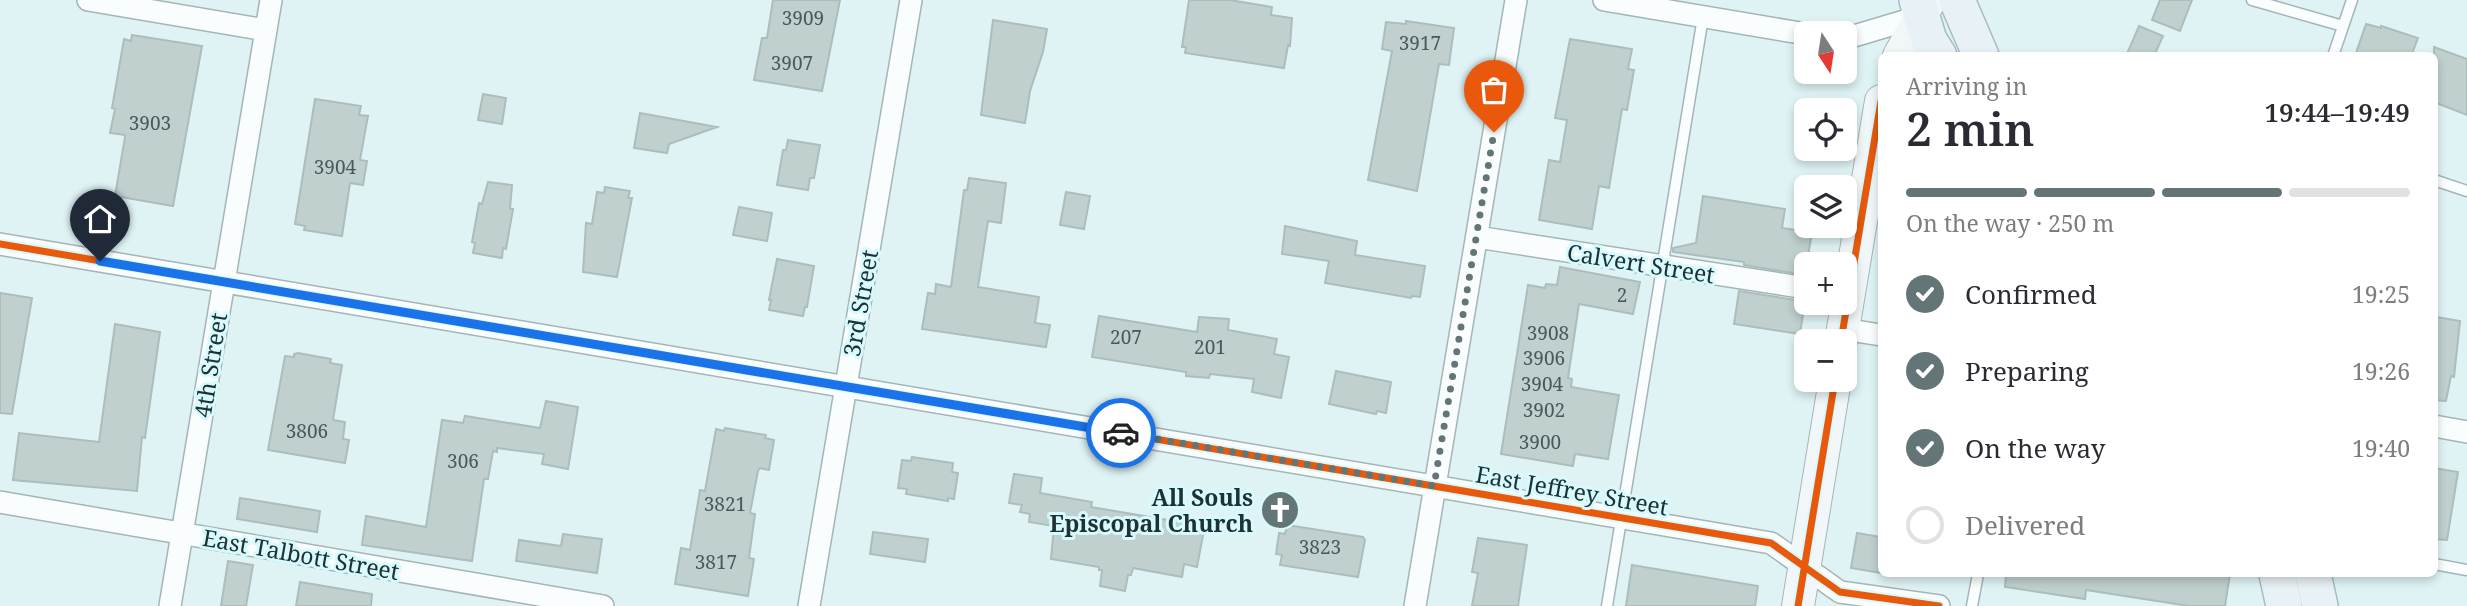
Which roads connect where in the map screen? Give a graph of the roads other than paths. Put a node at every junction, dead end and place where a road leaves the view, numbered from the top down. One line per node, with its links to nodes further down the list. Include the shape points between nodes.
1 (88, 0): 12 (street)
2 (271, 0): 12 (street, 4th Street)
3 (911, 0): 30 (street, 3rd Street)
4 (1516, 0): 22 (street)
5 (1604, 0): 10 (street)
6 (1957, 0): 17 (main road)
7 (2252, 0): 11 (lane)
8 (2352, 0): 11 (lane)
9 (1922, 5): 14 (street); 15 (main road); 16 (main road)
10 (1703, 17): 13 (street); 25 (lane)
11 (2343, 26): 18 (lane)
12 (266, 30): 26 (street, 4th Street)
13 (1794, 32)
14 (1857, 33)
15 (1901, 52)
16 (1937, 52)
17 (1979, 52)
18 (2334, 52)
19 (1878, 118): 24 (main road)
20 (2438, 181): 21 (lane)
21 (2467, 191)
22 (1477, 237): 25 (street, Calvert Street); 34 (street)
23 (0, 244): 26 (street, East Jeffrey Street)
24 (1854, 252)
25 (1663, 266): 27 (street, Calvert Street); 36 (lane)
26 (224, 282): 30 (street, East Jeffrey Street); 37 (street, 4th Street)
27 (1794, 286)
28 (1857, 335): 29 (street)
29 (1878, 335)
30 (846, 387): 34 (street, East Jeffrey Street); 46 (street, 3rd Street)
31 (1833, 392): 39 (main road)
32 (2438, 427): 33 (street)
33 (2467, 432)
34 (1434, 486): 36 (street, East Jeffrey Street); 47 (street)
35 (0, 502): 37 (street, East Talbott Street)
36 (1622, 518): 39 (street, East Jeffrey Street, via 1772,543); 48 (lane)
37 (182, 534): 44 (street, 4th Street); 45 (street, East Talbott Street)
38 (2438, 566): 40 (lane)
39 (1804, 568): 49 (main road); 50 (street, East Jeffrey Street, via 1840,592)
40 (2467, 570)
41 (1977, 577): 51 (lane)
42 (2278, 577): 52 (main road)
43 (2314, 577): 53 (main road)
44 (170, 606)
45 (603, 606)
46 (809, 606)
47 (1415, 606)
48 (1606, 606)
49 (1798, 606)
50 (1931, 606)
51 (1972, 606)
52 (2284, 606)
53 (2320, 606)

